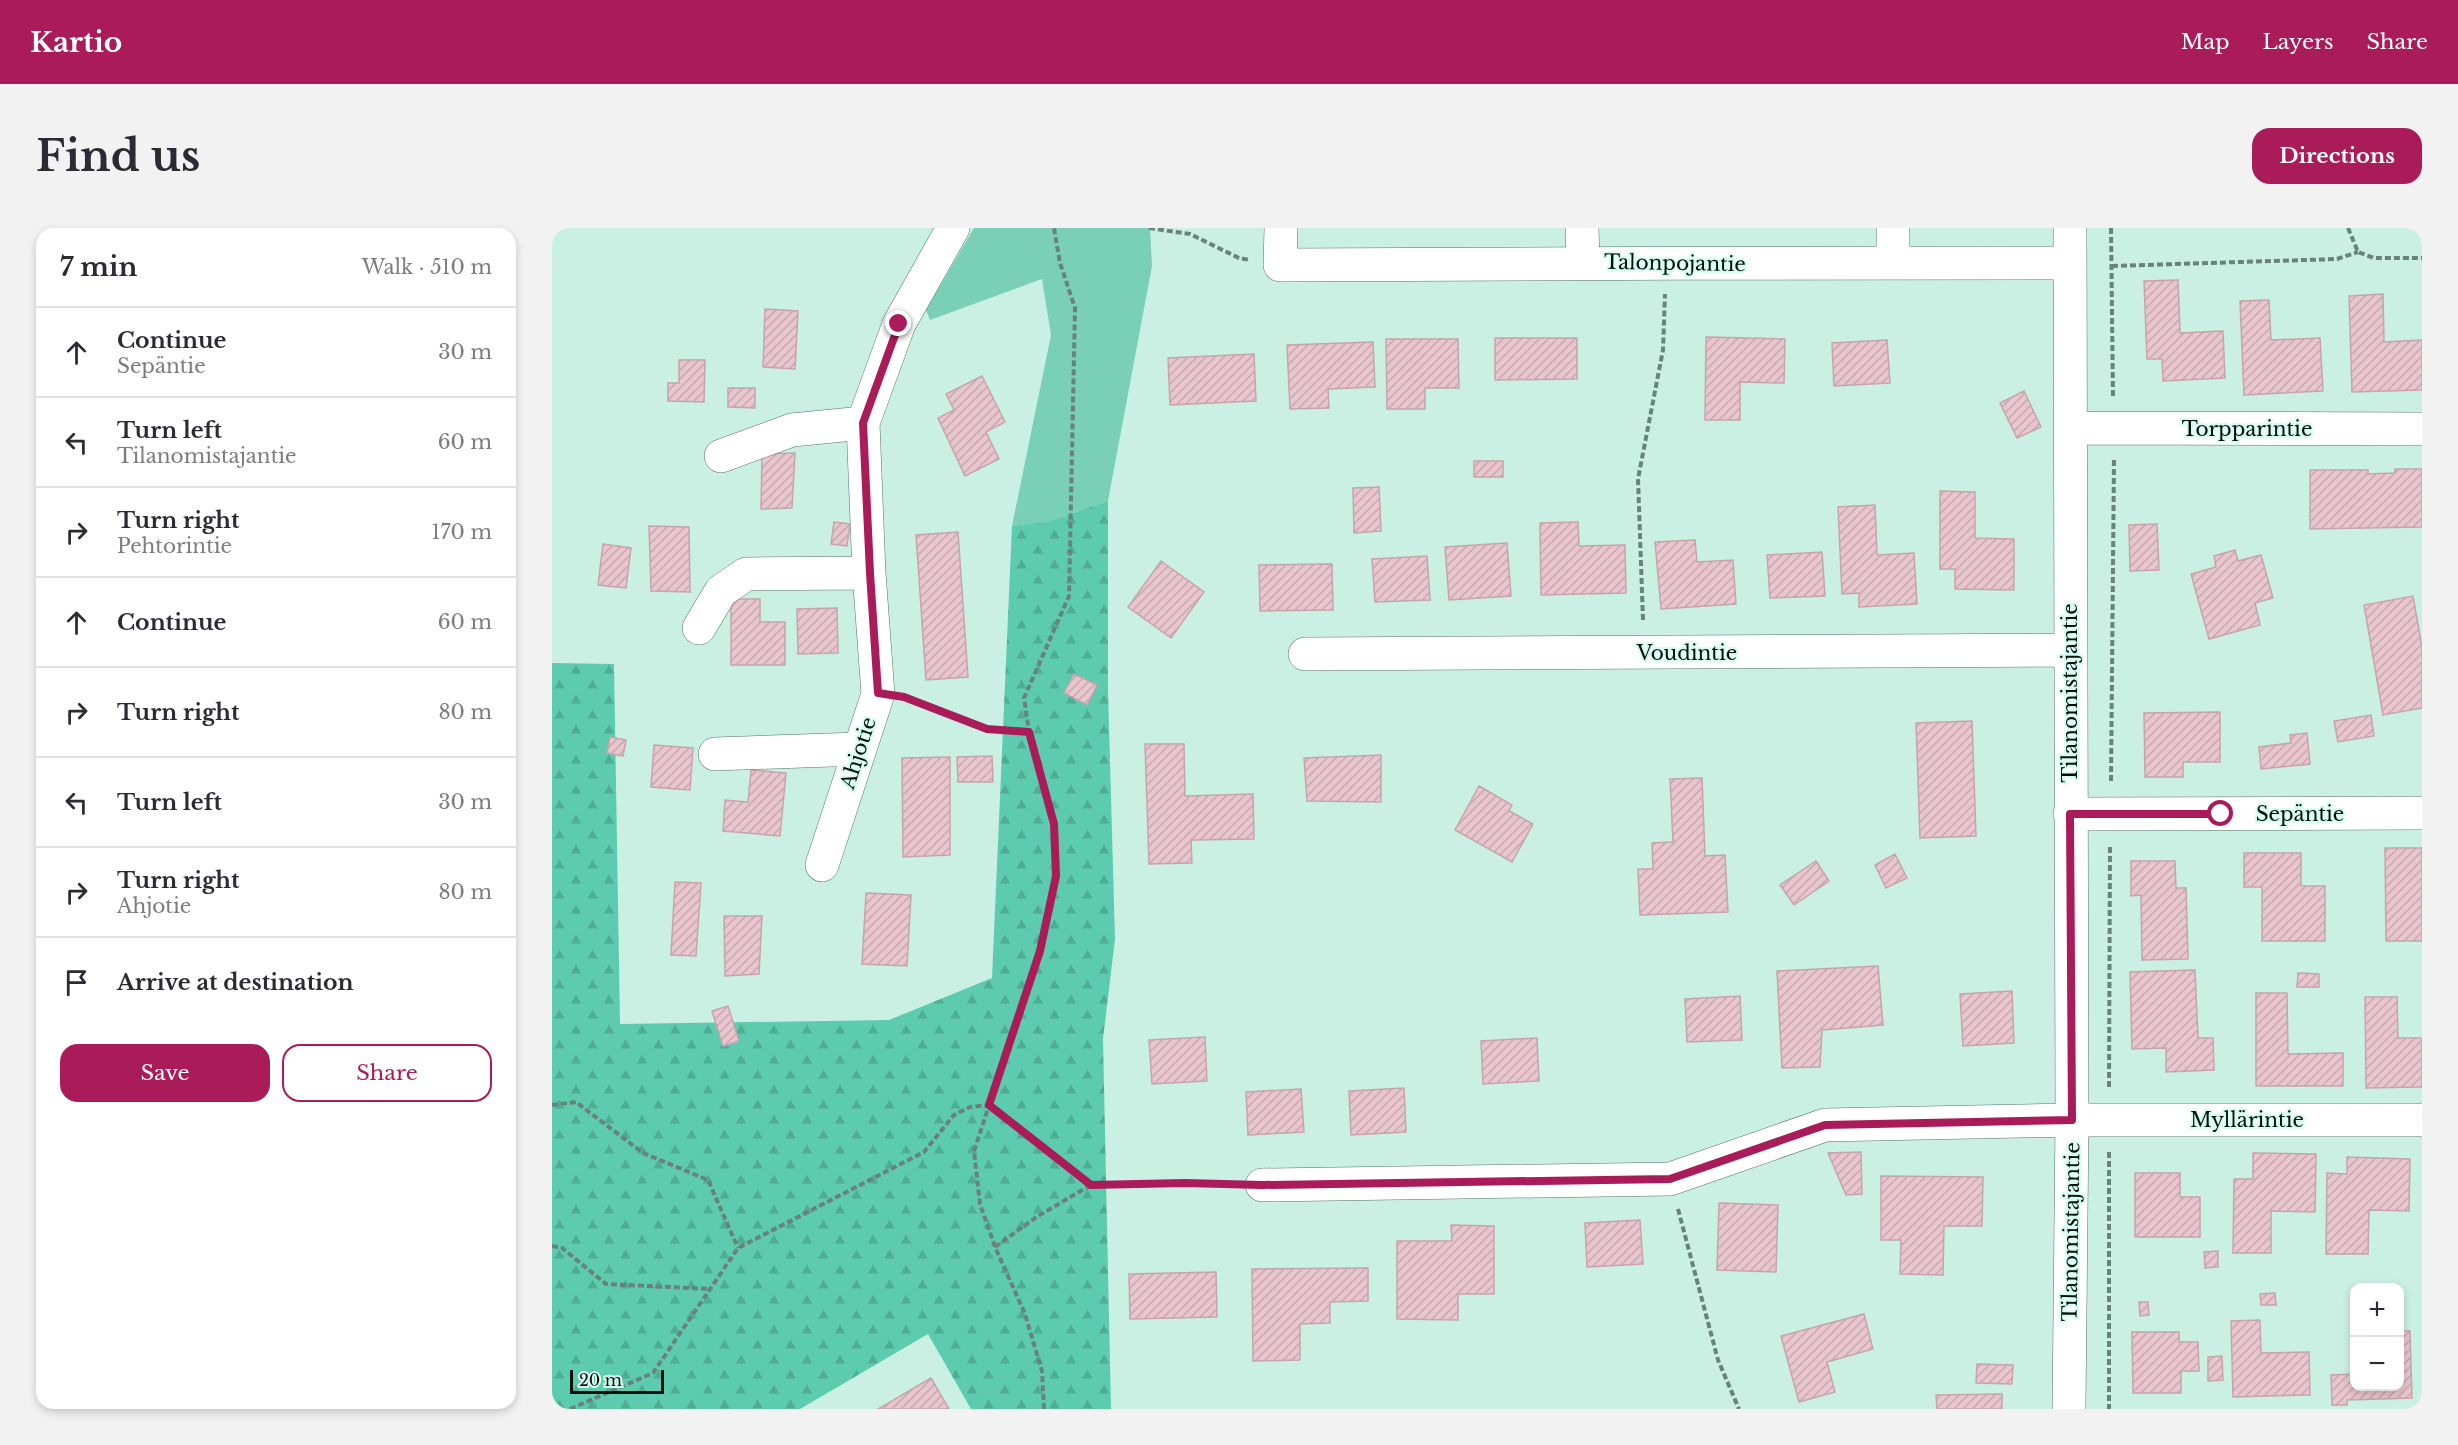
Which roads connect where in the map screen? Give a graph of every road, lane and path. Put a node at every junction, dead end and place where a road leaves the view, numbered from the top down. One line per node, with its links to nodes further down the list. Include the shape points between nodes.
1 (953, 228): 17 (street, Ahjotie, via 899,324)
2 (1053, 228): 27 (path, via 1076,308 1069,596 1024,698)
3 (1149, 228): 14 (path, via 1190,234 1239,258)
4 (1281, 228): 14 (street)
5 (1582, 228): 11 (street)
6 (1893, 228): 12 (street)
7 (2070, 228): 13 (street, Tilanomistajantie)
8 (2348, 228): 9 (path)
9 (2358, 252): 10 (path, via 2374,258); 16 (path, via 2337,259)
10 (2422, 258)
11 (1583, 262): 14 (street, Talonpojantie); 15 (street, Talonpojantie)
12 (1893, 263): 13 (street, Talonpojantie); 15 (street, Talonpojantie)
13 (2070, 263): 18 (street, Tilanomistajantie)
14 (1280, 265)
15 (1666, 265): 24 (path, via 1663,350 1638,479)
16 (2112, 267)
17 (863, 423): 20 (street, via 792,430); 21 (street, Ahjotie)
18 (2072, 428): 19 (street, Torpparintie); 23 (street, Tilanomistajantie)
19 (2422, 429)
20 (721, 456)
21 (870, 573): 22 (street, via 746,574 721,591); 26 (street, Ahjotie)
22 (699, 628)
23 (2070, 650): 24 (street, Voudintie); 31 (street, Tilanomistajantie)
24 (1644, 653): 25 (street, Voudintie)
25 (1305, 654)
26 (878, 693): 27 (path, via 904,697 987,729); 28 (street, Ahjotie)
27 (1029, 732): 34 (path, via 1054,824 1056,876 1040,951)
28 (859, 749): 29 (street); 32 (street, Ahjotie)
29 (715, 754)
30 (2422, 813): 31 (street, Sepäntie)
31 (2070, 814): 35 (street, Tilanomistajantie)
32 (822, 865)
33 (552, 1105): 42 (path, via 576,1102 643,1153 708,1180)
34 (989, 1105): 38 (path); 41 (path, via 975,1152 980,1204); 42 (path, via 970,1107 954,1115 924,1152)
35 (2072, 1120): 36 (street, Myllärintie); 37 (street, Myllärintie, via 1825,1125); 47 (street, Tilanomistajantie)
36 (2422, 1120)
37 (1670, 1179): 39 (street, Myllärintie); 46 (path, via 1718,1360)
38 (1091, 1185): 39 (path); 41 (path)
39 (1262, 1185)
40 (552, 1246): 43 (path, via 562,1248 606,1284)
41 (995, 1247): 45 (path, via 1024,1314 1042,1371)
42 (738, 1248): 43 (path)
43 (710, 1289): 44 (path, via 653,1373)
44 (570, 1409)
45 (1044, 1409)
46 (1739, 1409)
47 (2069, 1409)

